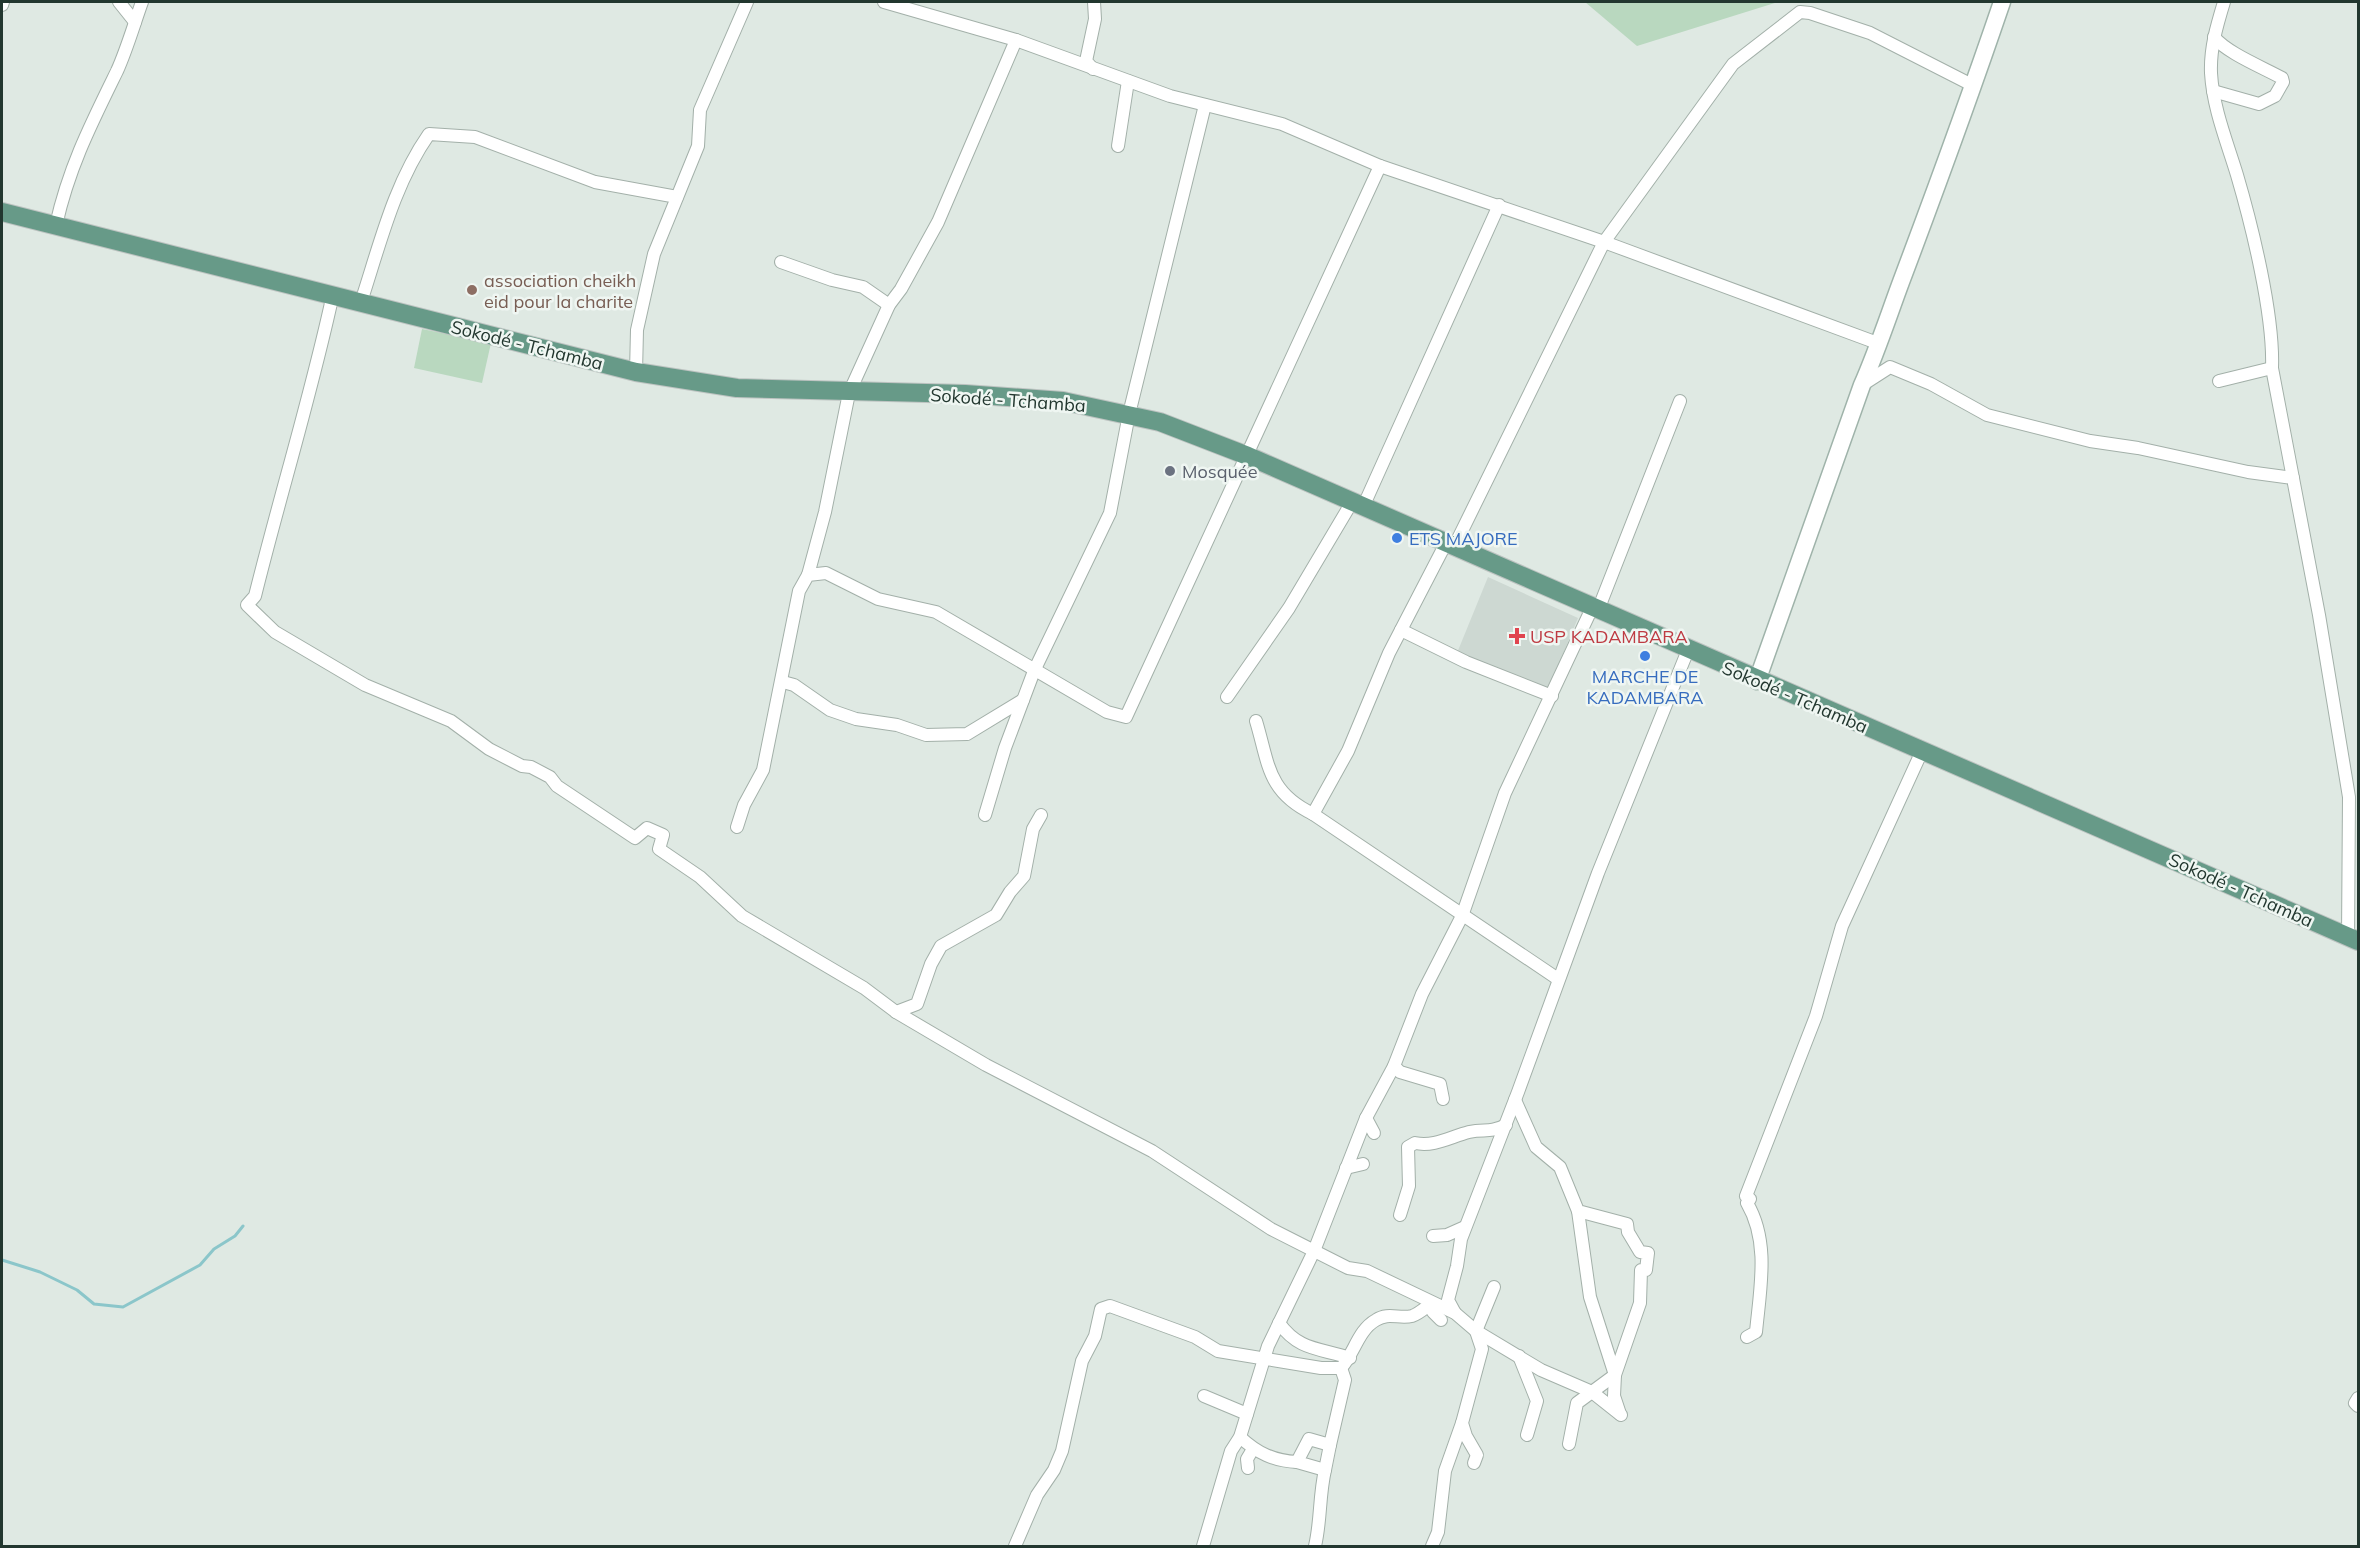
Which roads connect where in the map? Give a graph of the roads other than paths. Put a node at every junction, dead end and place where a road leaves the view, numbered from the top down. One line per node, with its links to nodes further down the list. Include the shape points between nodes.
1 (118, 2): 8 (street)
2 (142, 2): 8 (street)
3 (747, 2): 18 (street, via 700,110 698,146)
4 (885, 2): 10 (street)
5 (1094, 2): 11 (street, via 1095,19 1086,62)
6 (2002, 2): 13 (main road)
7 (2224, 2): 9 (street)
8 (135, 22): 21 (street, via 118,69 65,184)
9 (2214, 37): 14 (street); 14 (street, via 2221,46 2283,82 2275,96 2259,104)
10 (1016, 40): 11 (street); 26 (street, via 938,222)
11 (1093, 69): 12 (street)
12 (1128, 81): 15 (street); 16 (street)
13 (1974, 86): 22 (street, via 1870,33 1800,12 1733,64); 27 (main road, via 1899,285)
14 (2212, 91): 28 (street, via 2253,241)
15 (1205, 105): 17 (street, via 1282,124); 34 (street)
16 (1118, 146)
17 (1380, 166): 19 (street); 35 (street)
18 (677, 197): 25 (street, via 595,182 475,137 429,134 409,162); 29 (street, via 654,254 637,330)
19 (1499, 205): 22 (street); 37 (street)
20 (2, 212): 21 (main road, Sokodé - Tchamba)
21 (56, 225): 24 (main road, Sokodé - Tchamba)
22 (1604, 242): 27 (street); 38 (street)
23 (781, 262): 26 (street, via 863,287)
24 (333, 294): 25 (main road, Sokodé - Tchamba); 58 (street, via 255,596 247,605 275,632 365,685 451,721 489,749 550,777 557,786 635,838 647,828 663,835 659,849 700,877 742,916 864,988)
25 (361, 302): 29 (main road, Sokodé - Tchamba)
26 (889, 304): 32 (street)
27 (1881, 344): 31 (main road)
28 (2272, 368): 30 (street); 36 (street)
29 (636, 372): 32 (main road, Sokodé - Tchamba, via 737,388)
30 (2219, 381)
31 (1862, 385): 36 (street, via 1890,367 1987,415 2090,441); 44 (main road)
32 (849, 393): 34 (main road, Sokodé - Tchamba, via 1024,398); 39 (street)
33 (1680, 401): 40 (street)
34 (1129, 414): 35 (main road, Sokodé - Tchamba, via 1192,433); 43 (street, via 1110,513)
35 (1248, 456): 37 (main road, Sokodé - Tchamba); 43 (street, via 1126,717 1107,712)
36 (2293, 478): 56 (street, via 2349,796)
37 (1357, 505): 38 (main road, Sokodé - Tchamba); 47 (street)
38 (1450, 545): 40 (main road, Sokodé - Tchamba); 41 (street)
39 (808, 575): 43 (street, via 826,573 878,599 936,612); 45 (street, via 800,591)
40 (1595, 609): 42 (main road, Sokodé - Tchamba); 46 (street)
41 (1401, 630): 46 (street, via 1466,662); 51 (street, via 1348,751)
42 (1688, 650): 44 (main road, Sokodé - Tchamba); 57 (street)
43 (1034, 671): 48 (street)
44 (1757, 681): 50 (main road, Sokodé - Tchamba)
45 (783, 682): 48 (street, via 794,685 830,710 926,735 967,734); 54 (street, via 764,770 744,805)
46 (1552, 696): 55 (street, via 1505,793)
47 (1227, 697)
48 (1023, 700): 52 (street)
49 (1256, 721): 51 (street, via 1270,776 1283,795)
50 (1922, 751): 56 (main road, Sokodé - Tchamba); 78 (street, via 1842,926 1816,1016 1746,1196 1757,1220 1762,1260 1756,1332)
51 (1312, 814): 55 (street)
52 (985, 815)
53 (1041, 815): 58 (street, via 1033,829 1024,876 996,915 941,946 916,1004)
54 (737, 827)
55 (1462, 916): 57 (street); 59 (street, via 1422,994)
56 (2353, 939)
57 (1558, 980): 61 (street)
58 (896, 1012): 71 (street, via 1034,1092 1152,1150 1271,1229)
59 (1394, 1066): 60 (street, via 1400,1072 1440,1084); 62 (street)
60 (1443, 1100)
61 (1515, 1100): 63 (street); 67 (street, via 1536,1147 1560,1167)
62 (1366, 1118): 64 (street); 66 (street)
63 (1506, 1125): 68 (street, via 1493,1132 1472,1131 1408,1147 1409,1186); 69 (street)
64 (1374, 1133)
65 (1363, 1164): 66 (street)
66 (1346, 1168): 71 (street)
67 (1578, 1211): 83 (street, via 1590,1297); 83 (street, via 1627,1224 1640,1251 1648,1252 1646,1270 1641,1270 1640,1303)
68 (1400, 1215)
69 (1466, 1227): 70 (street); 74 (street, via 1449,1290 1448,1300)
70 (1433, 1236)
71 (1314, 1251): 73 (street, via 1348,1268 1367,1271); 76 (street)
72 (1494, 1287): 77 (street)
73 (1432, 1303): 74 (street); 75 (street, via 1433,1312); 80 (street, via 1412,1316 1385,1315 1374,1321 1358,1339)
74 (1455, 1313): 77 (street)
75 (1441, 1320)
76 (1279, 1323): 80 (street, via 1290,1338); 81 (street)
77 (1476, 1331): 79 (street); 89 (street, via 1482,1349)
78 (1747, 1337)
79 (1519, 1356): 84 (street); 90 (street, via 1537,1401)
80 (1350, 1358): 82 (street)
81 (1264, 1359): 82 (street); 88 (street); 99 (street, via 1218,1351 1195,1337 1110,1306 1101,1310 1095,1336 1082,1360 1062,1451)
82 (1341, 1368): 93 (street, via 1345,1380)
83 (1615, 1375): 84 (street); 84 (street, via 1614,1396 1621,1415)
84 (1592, 1392): 92 (street, via 1577,1402)
85 (1204, 1396): 88 (street)
86 (2358, 1398): 87 (street)
87 (2358, 1406)
88 (1247, 1414): 91 (street)
89 (1462, 1423): 96 (street, via 1477,1455); 102 (street, via 1445,1471 1438,1533)
90 (1527, 1435)
91 (1240, 1437): 94 (street); 100 (street, via 1231,1451)
92 (1569, 1444)
93 (1330, 1445): 95 (street, via 1309,1439); 98 (street)
94 (1253, 1449): 95 (street, via 1278,1461); 97 (street, via 1247,1459)
95 (1297, 1462): 98 (street)
96 (1474, 1463)
97 (1248, 1468)
98 (1324, 1470): 101 (street)
99 (1015, 1546)
100 (1203, 1546)
101 (1315, 1546)
102 (1432, 1546)

